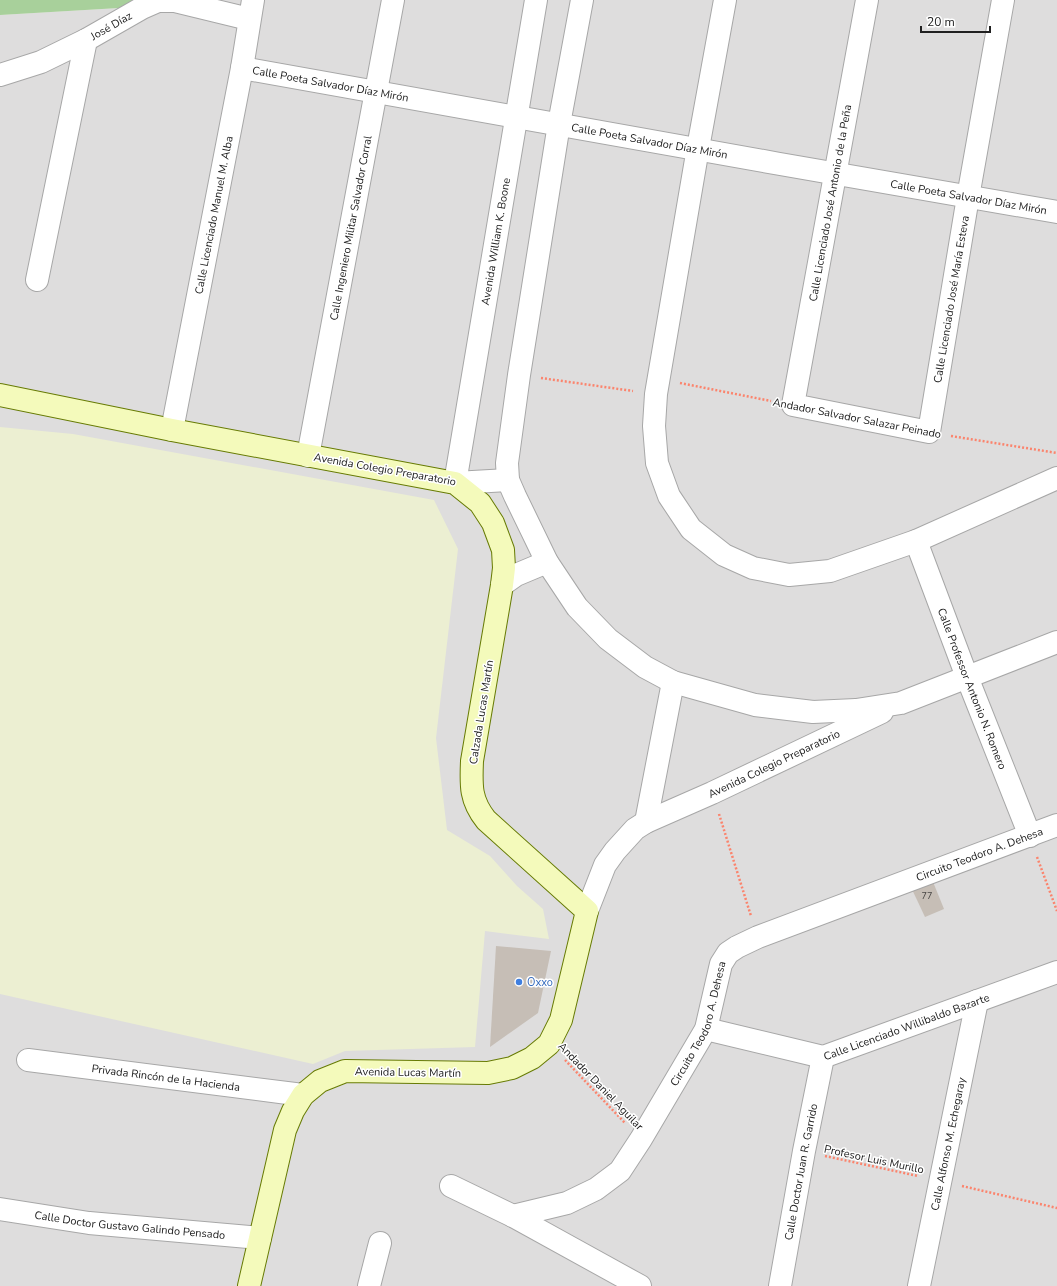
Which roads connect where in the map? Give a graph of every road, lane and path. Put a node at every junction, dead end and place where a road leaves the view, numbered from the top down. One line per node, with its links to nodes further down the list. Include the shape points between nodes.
1 (175, 0): 8 (street, José Díaz); 9 (street, José Díaz, via 158,1 142,8)
2 (393, 0): 12 (street, Calle Ingeniero Militar Salvador Corral)
3 (536, 0): 13 (street, Avenida William K. Boone)
4 (582, 0): 14 (street)
5 (726, 0): 15 (street)
6 (867, 0): 16 (street, Calle Licenciado José Antonio de la Peña)
7 (1003, 0): 17 (street, Calle Licenciado José María Esteva)
8 (251, 9): 10 (street, Calle Licenciado Manuel M. Alba)
9 (86, 40): 11 (street, José Díaz, via 41,62); 19 (street)
10 (242, 68): 12 (street, Calle Poeta Salvador Díaz Mirón); 24 (street, Calle Licenciado Manuel M. Alba)
11 (0, 75)
12 (376, 92): 13 (street, Calle Poeta Salvador Díaz Mirón); 27 (street, Calle Ingeniero Militar Salvador Corral)
13 (517, 117): 14 (street, Calle Poeta Salvador Díaz Mirón); 30 (street, Avenida William K. Boone)
14 (559, 124): 15 (street, Calle Poeta Salvador Díaz Mirón); 20 (street)
15 (698, 148): 16 (street, Calle Poeta Salvador Díaz Mirón); 21 (street)
16 (835, 174): 17 (street, Calle Poeta Salvador Díaz Mirón); 23 (street, Calle Licenciado José Antonio de la Peña)
17 (968, 197): 18 (street, Calle Poeta Salvador Díaz Mirón); 25 (street, Calle Licenciado José María Esteva)
18 (1057, 212)
19 (37, 280)
20 (519, 375): 21 (path, Andador Salvador Salazar Peinado); 29 (street, via 507,463)
21 (657, 386): 23 (path, Andador Salvador Salazar Peinado); 31 (street, via 654,426 657,463 669,496 691,528 724,555 753,568 789,575 830,571)
22 (0, 394): 24 (street, Avenida Colegio Preparatorio)
23 (793, 405): 25 (street, Andador Salvador Salazar Peinado)
24 (172, 430): 27 (street, Avenida Colegio Preparatorio)
25 (929, 432): 26 (path, Andador Salvador Salazar Peinado)
26 (1057, 453)
27 (308, 456): 30 (street, Avenida Colegio Preparatorio)
28 (1056, 477): 31 (street)
29 (508, 480): 30 (street, Avenida Colegio Preparatorio); 32 (street, Avenida Colegio Preparatorio)
30 (455, 483): 33 (street, Calzada Lucas Martín, via 480,503 493,523 503,550)
31 (916, 541): 35 (street, Calle Professor Antonio N. Romero)
32 (547, 562): 33 (street, via 516,575); 36 (street, Avenida Colegio Preparatorio, via 577,607 608,639 645,667)
33 (502, 585): 42 (street, Calzada Lucas Martín, via 472,761 472,795 486,820)
34 (1057, 642): 35 (street, Avenida Colegio Preparatorio)
35 (967, 677): 37 (street, Avenida Colegio Preparatorio); 41 (street, Calle Professor Antonio N. Romero)
36 (673, 682): 37 (street, Avenida Colegio Preparatorio, via 755,705 813,712 856,710); 39 (street)
37 (901, 703): 38 (street, Avenida Colegio Preparatorio)
38 (712, 793): 39 (street, Avenida Colegio Preparatorio); 44 (path)
39 (646, 822): 42 (street, Avenida Colegio Preparatorio, via 635,829 605,865)
40 (1057, 825): 41 (street, Circuito Teodoro A. Dehesa)
41 (1030, 836): 43 (path); 44 (street, Circuito Teodoro A. Dehesa)
42 (587, 911): 48 (street, Avenida Lucas Martín, via 561,1020)
43 (1057, 911)
44 (758, 937): 47 (street, Circuito Teodoro A. Dehesa, via 728,953 722,964)
45 (1057, 972): 46 (street, Calle Licenciado Willibaldo Bazarte)
46 (977, 1001): 49 (street, Calle Licenciado Willibaldo Bazarte); 54 (street, Calle Alfonso M. Echegaray)
47 (706, 1029): 49 (street, Calle Licenciado Willibaldo Bazarte); 52 (street, Circuito Teodoro A. Dehesa)
48 (549, 1044): 51 (street, Avenida Lucas Martín, via 532,1058 512,1068 488,1073 345,1071 320,1081); 52 (path, Andador Daniel Aguilar)
49 (823, 1057): 53 (street, Calle Doctor Juan R. Garrido)
50 (28, 1060): 51 (street, Privada Rincón de la Hacienda)
51 (303, 1095): 59 (street, Avenida Lucas Martín, via 293,1110 286,1130)
52 (641, 1139): 58 (street, Circuito Teodoro A. Dehesa, via 620,1171 596,1189 567,1204)
53 (804, 1152): 54 (path, Profesor Luis Murillo); 64 (street, Calle Doctor Juan R. Garrido)
54 (941, 1181): 56 (path, Profesor Luis Murillo); 65 (street, Calle Alfonso M. Echegaray)
55 (452, 1186): 58 (street)
56 (1057, 1208)
57 (0, 1209): 59 (street, Calle Doctor Gustavo Galindo Pensado, via 89,1223)
58 (513, 1216): 63 (street)
59 (260, 1238): 61 (street, Avenida Lucas Martín)
60 (380, 1243): 62 (street)
61 (249, 1286)
62 (369, 1286)
63 (640, 1286)
64 (780, 1286)
65 (919, 1286)

